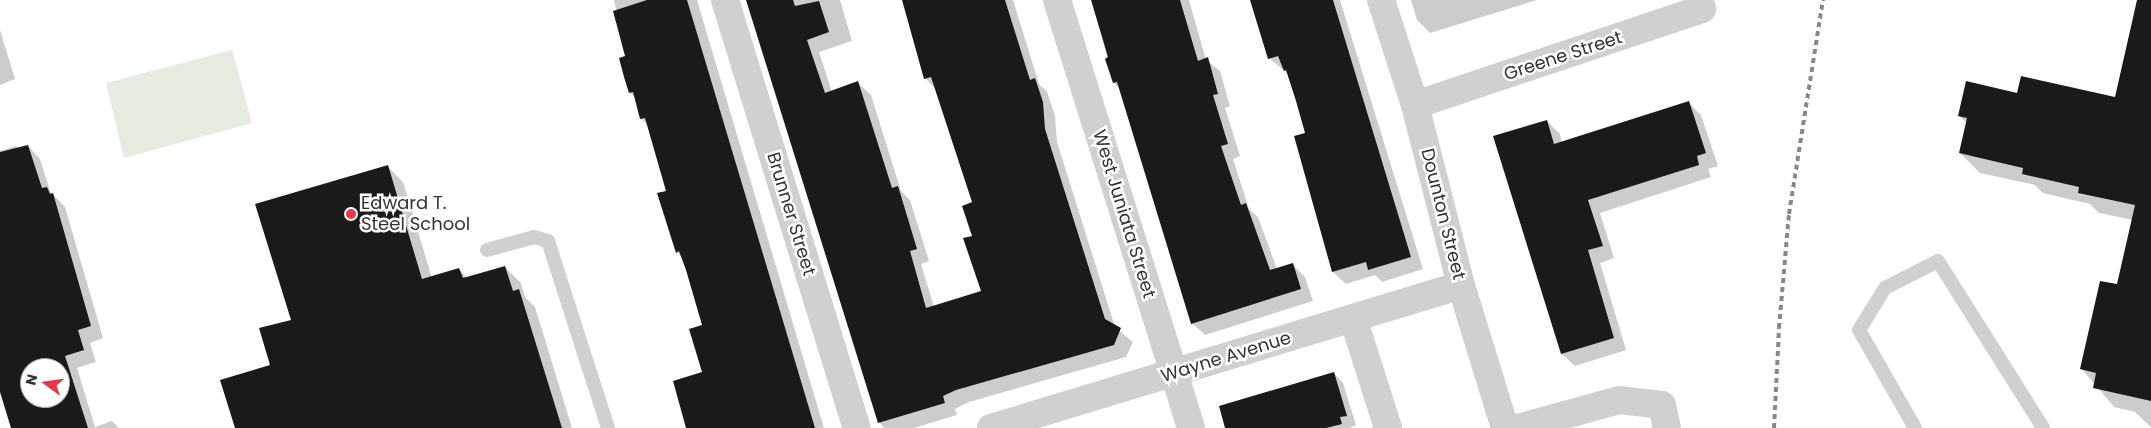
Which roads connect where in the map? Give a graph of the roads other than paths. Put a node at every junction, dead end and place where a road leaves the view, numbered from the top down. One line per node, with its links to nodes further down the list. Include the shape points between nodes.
1 (726, 0): 12 (street, Brunner Street)
2 (1057, 0): 9 (street, West Juniata Street)
3 (1381, 0): 5 (street, Dounton Street)
4 (1699, 0): 5 (street, Greene Street, via 1702,9)
5 (1415, 105): 7 (street, Dounton Street)
6 (487, 250): 11 (lane, via 534,237 548,242)
7 (1461, 285): 8 (street, Wayne Avenue); 16 (street, Dounton Street)
8 (1353, 318): 9 (street, Wayne Avenue); 15 (street)
9 (1174, 372): 13 (street, Wayne Avenue); 14 (street, West Juniata Street)
10 (1664, 416): 17 (street, via 1619,400)
11 (608, 428)
12 (857, 428)
13 (991, 428)
14 (1190, 428)
15 (1388, 428)
16 (1505, 428)
17 (1518, 428)
18 (1916, 428): 19 (lane, via 1859,330 1885,288 1938,262)
19 (2043, 428)

